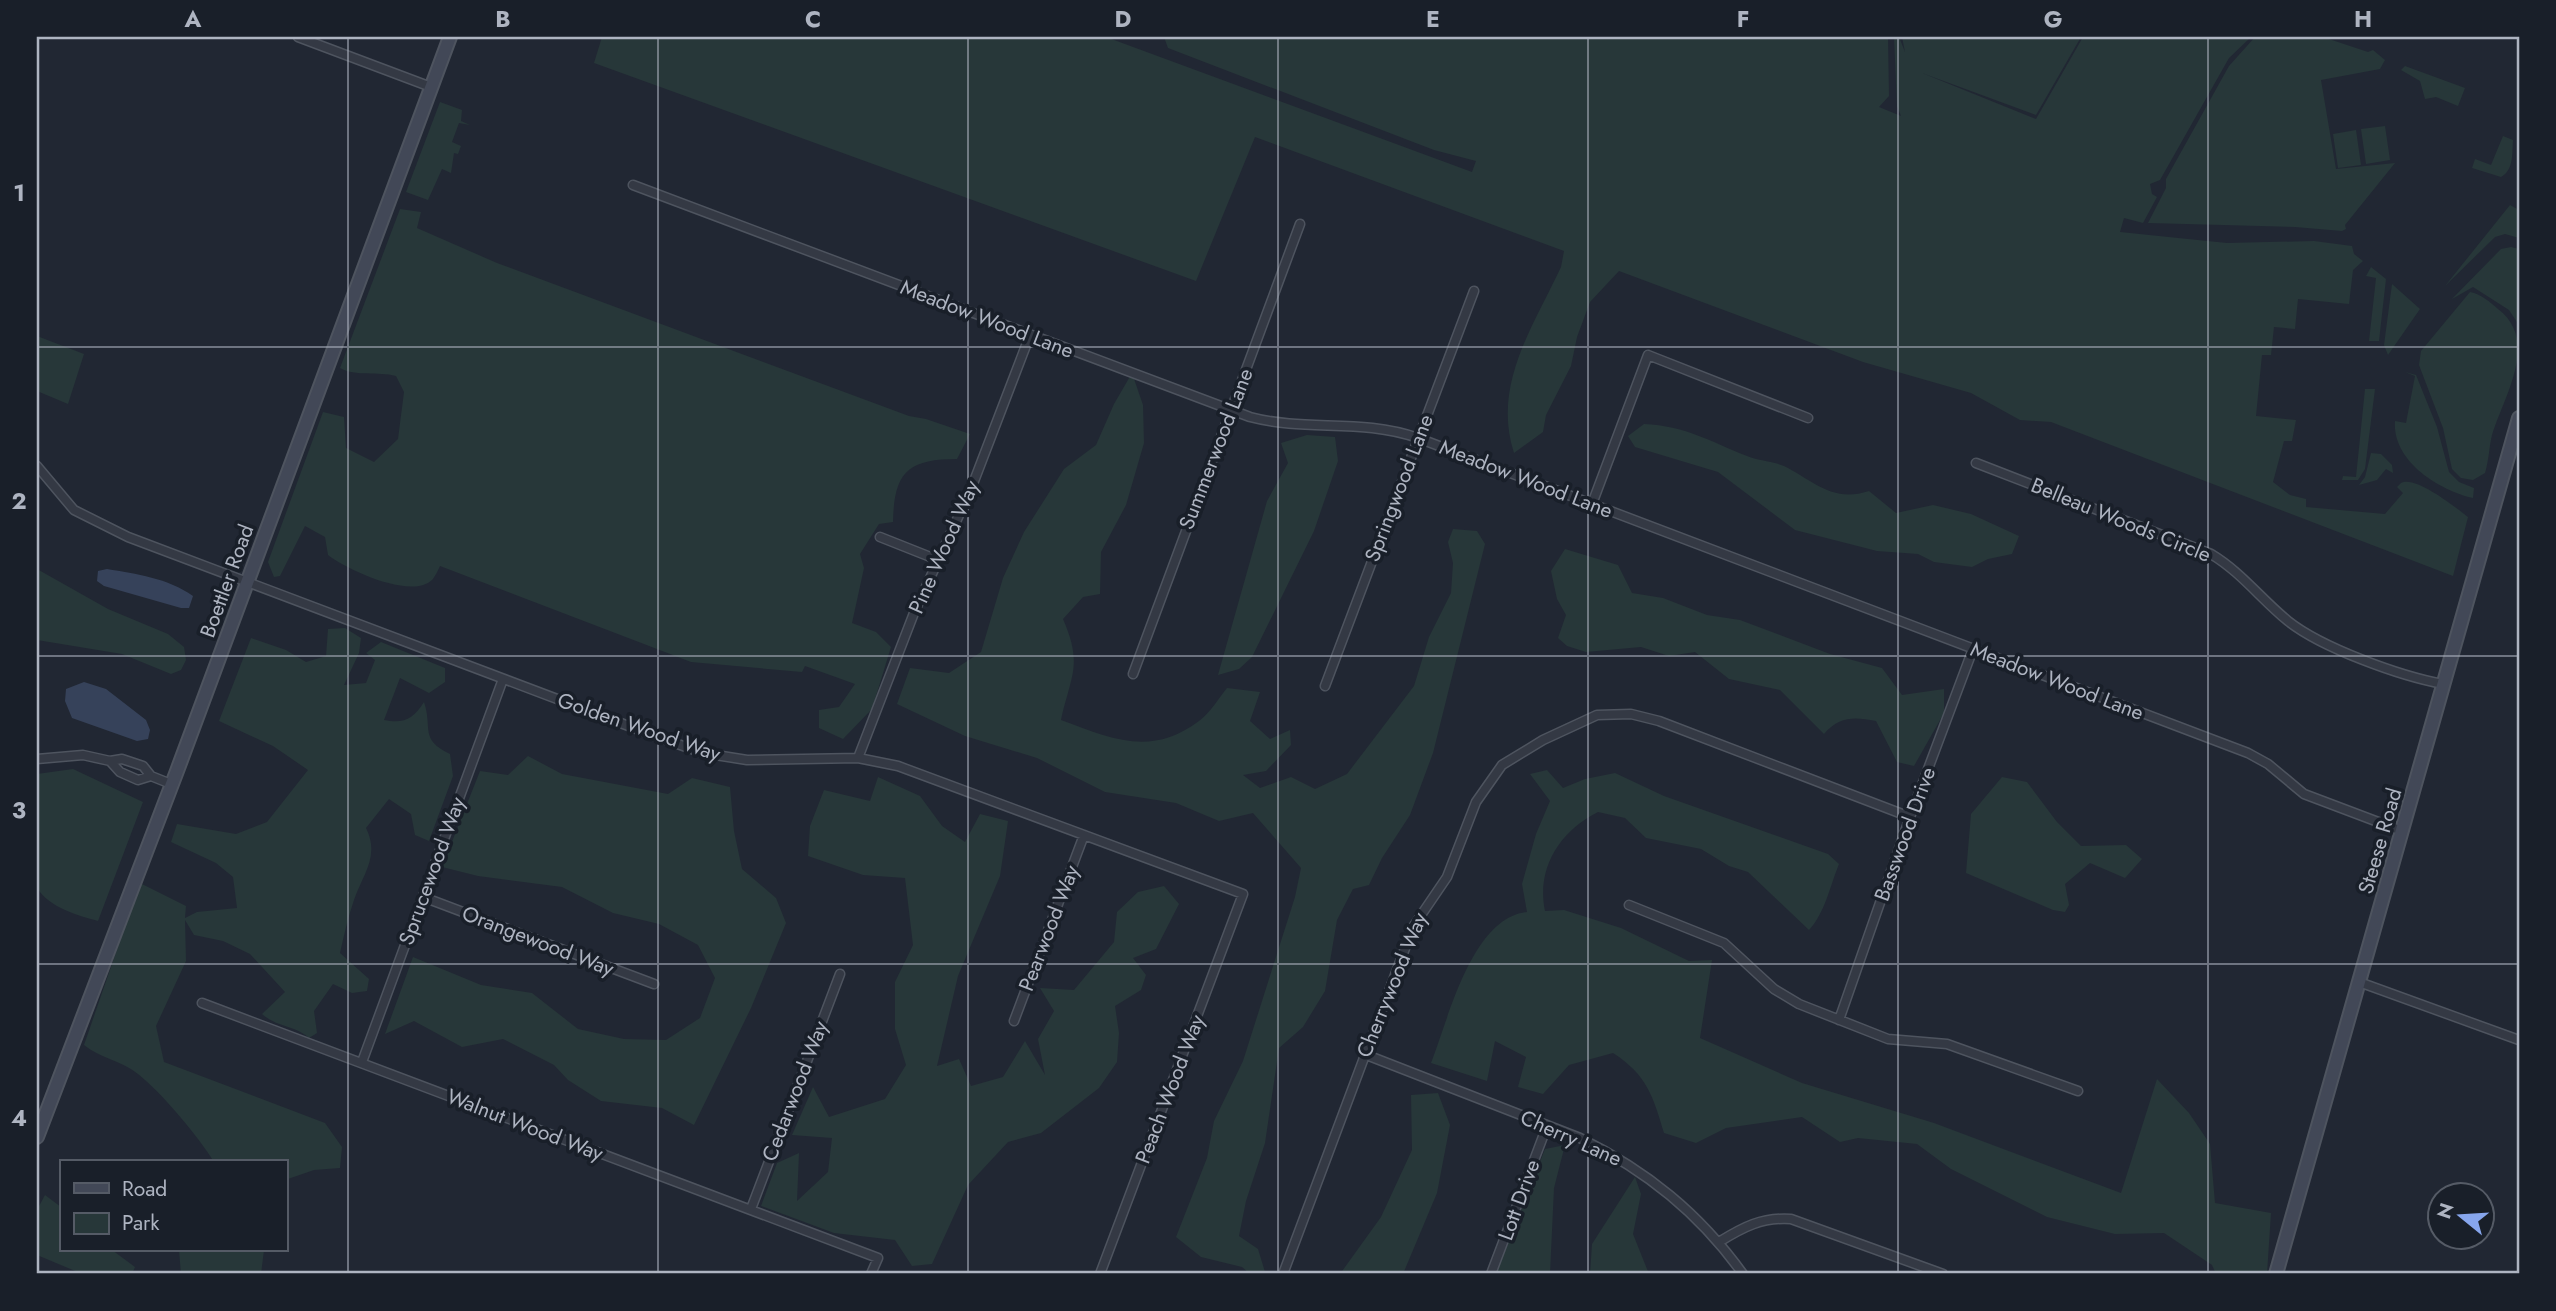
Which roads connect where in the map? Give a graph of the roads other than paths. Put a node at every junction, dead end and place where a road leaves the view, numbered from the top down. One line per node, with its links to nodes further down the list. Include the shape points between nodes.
1 (298, 37): 3 (street)
2 (450, 37): 3 (street, Boettler Road)
3 (431, 87): 17 (street, Boettler Road)
4 (633, 185): 7 (street, Meadow Wood Lane)
5 (1300, 224): 8 (street, Summerwood Lane)
6 (1474, 291): 11 (street, Springwood Lane)
7 (1030, 335): 8 (street, Meadow Wood Lane); 16 (street, Pine Wood Way, via 971,489)
8 (1230, 410): 11 (street, Meadow Wood Lane, via 1283,424 1360,425); 19 (street, Summerwood Lane)
9 (1808, 418): 14 (street, via 1648,355)
10 (2519, 418): 21 (street, Steese Road)
11 (1418, 438): 14 (street, Meadow Wood Lane); 22 (street, Springwood Lane)
12 (1976, 463): 21 (street, Belleau Woods Circle, via 2211,554 2235,570 2290,623 2313,637)
13 (37, 466): 17 (street, Golden Wood Way, via 74,510)
14 (1592, 504): 18 (street, Meadow Wood Lane)
15 (880, 537): 16 (street)
16 (938, 560): 23 (street, Pine Wood Way)
17 (247, 582): 20 (street, Golden Wood Way); 27 (street, Boettler Road)
18 (1973, 649): 28 (street, Basswood Drive); 29 (street, Meadow Wood Lane, via 2248,753 2304,794)
19 (1133, 674)
20 (503, 679): 23 (street, Golden Wood Way, via 703,753 747,760); 31 (street, Sprucewood Way)
21 (2443, 684): 29 (street, Steese Road)
22 (1325, 686)
23 (858, 758): 30 (street, Golden Wood Way, via 912,771)
24 (37, 759): 25 (street, via 83,755)
25 (110, 761): 26 (street, via 122,759 143,766); 26 (street, via 138,780)
26 (150, 776): 27 (street)
27 (171, 784): 45 (street, Boettler Road)
28 (1910, 817): 38 (street, Basswood Drive); 41 (street, Cherrywood Way, via 1645,717 1616,713 1583,721 1509,760 1482,789 1447,877 1413,927)
29 (2402, 831): 35 (street, Steese Road)
30 (1084, 835): 33 (street, Golden Wood Way, via 1244,894); 39 (street, Pearwood Way)
31 (423, 897): 36 (street, Orangewood Way); 42 (street, Sprucewood Way)
32 (1629, 905): 38 (street, via 1724,943 1774,989)
33 (1233, 922): 49 (street, Peach Wood Way)
34 (840, 974): 46 (street, Cedarwood Way)
35 (2359, 982): 40 (street); 54 (street, Steese Road)
36 (654, 984)
37 (202, 1003): 42 (street, Walnut Wood Way)
38 (1839, 1020): 43 (street, via 1888,1039 1947,1044)
39 (1014, 1021)
40 (2519, 1040)
41 (1364, 1054): 44 (street, Cherry Lane); 50 (street, Cherrywood Way)
42 (362, 1062): 46 (street, Walnut Wood Way)
43 (2078, 1091)
44 (1547, 1126): 47 (street, Cherry Lane, via 1580,1138 1638,1170 1675,1197); 51 (street, Lott Drive)
45 (37, 1137)
46 (751, 1209): 48 (street, Walnut Wood Way, via 878,1258)
47 (1719, 1242): 52 (street, Cherry Lane); 53 (street, via 1751,1223 1791,1219)
48 (872, 1274)
49 (1100, 1274)
50 (1283, 1274)
51 (1491, 1274)
52 (1742, 1274)
53 (1943, 1274)
54 (2276, 1274)

